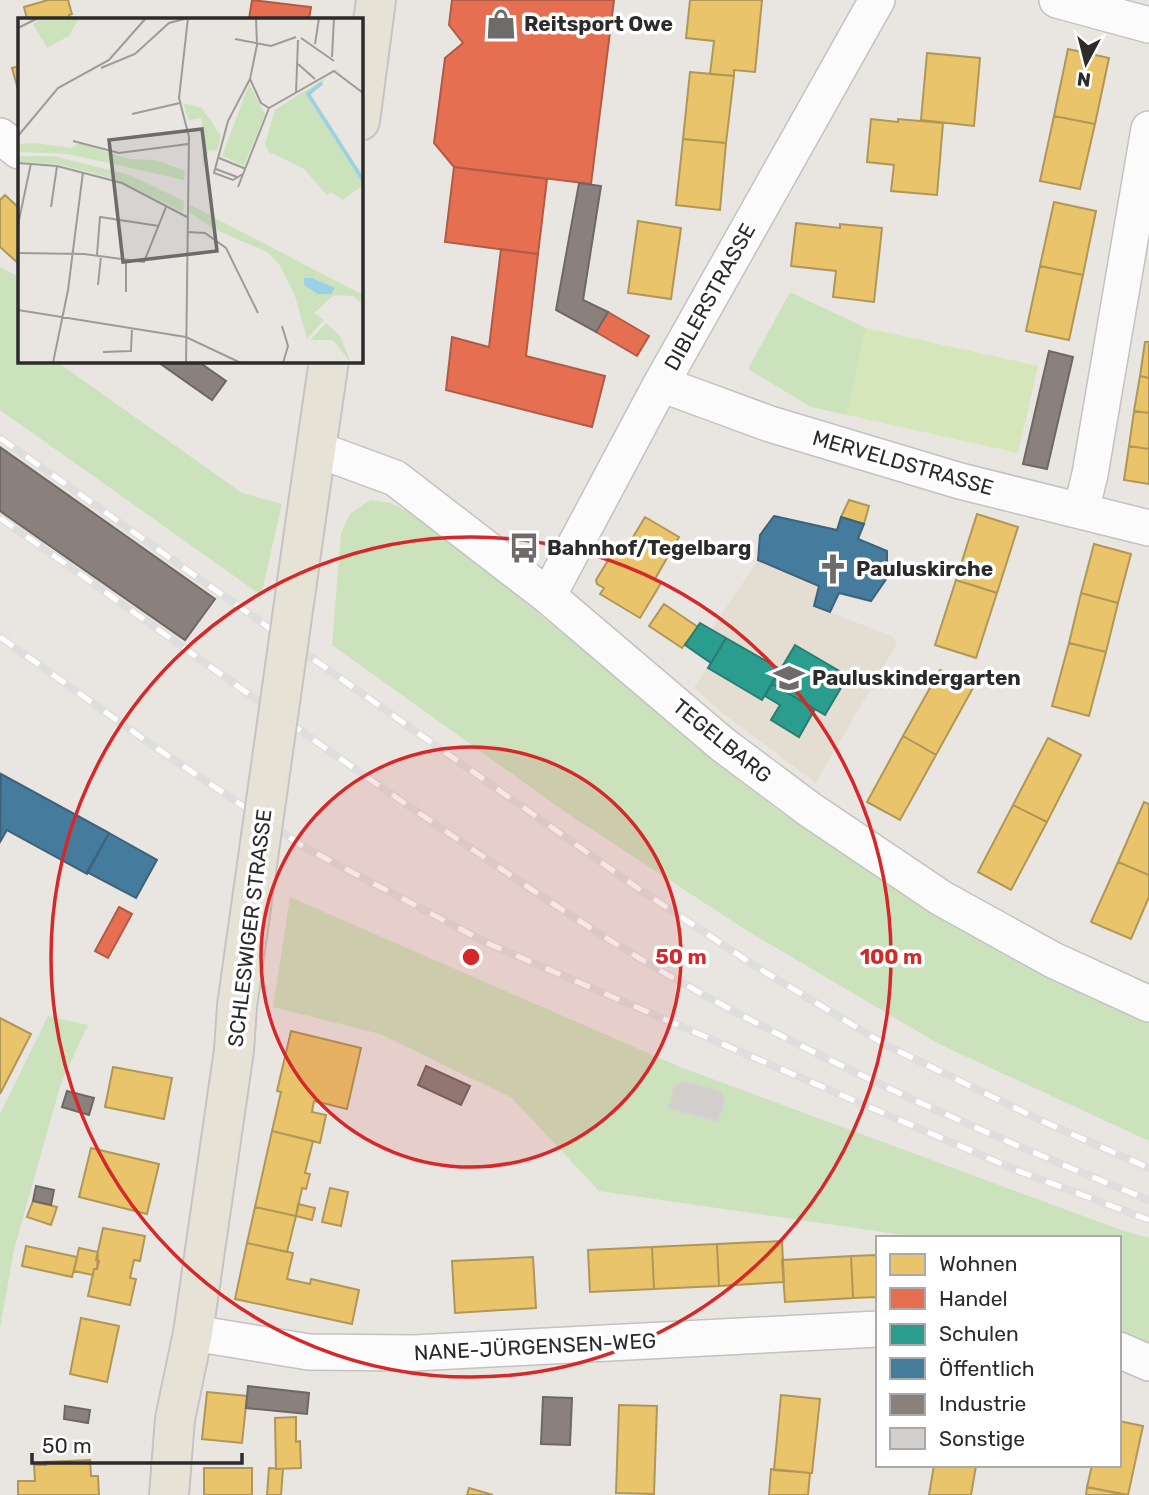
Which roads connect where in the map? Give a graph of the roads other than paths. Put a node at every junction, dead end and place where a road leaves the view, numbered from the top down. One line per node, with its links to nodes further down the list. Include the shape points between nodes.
1 (376, 0): 6 (main road)
2 (877, 0): 11 (street, DIBLERSTRASSE)
3 (1057, 0): 4 (street)
4 (1115, 7): 5 (street)
5 (1149, 25)
6 (362, 106)
7 (1149, 129): 13 (street)
8 (0, 135): 9 (street)
9 (18, 150)
10 (329, 362): 12 (main road, SCHLESWIGER STRASSE)
11 (661, 384): 13 (street, MERVELDSTRASSE, via 770,424 960,481); 15 (street, DIBLERSTRASSE)
12 (316, 449): 15 (street, TEGELBARG, via 394,478); 18 (main road, SCHLESWIGER STRASSE, bridge)
13 (1081, 511): 14 (street, MERVELDSTRASSE)
14 (1149, 528)
15 (548, 596): 16 (street, TEGELBARG, via 722,744 820,817 986,924)
16 (1149, 1004)
17 (876, 1329): 18 (street, NANE-JÜRGENSEN-WEG, via 414,1353 309,1352)
18 (193, 1333): 21 (main road, SCHLESWIGER STRASSE, via 176,1419)
19 (1121, 1351): 20 (street)
20 (1149, 1363)
21 (169, 1495)

